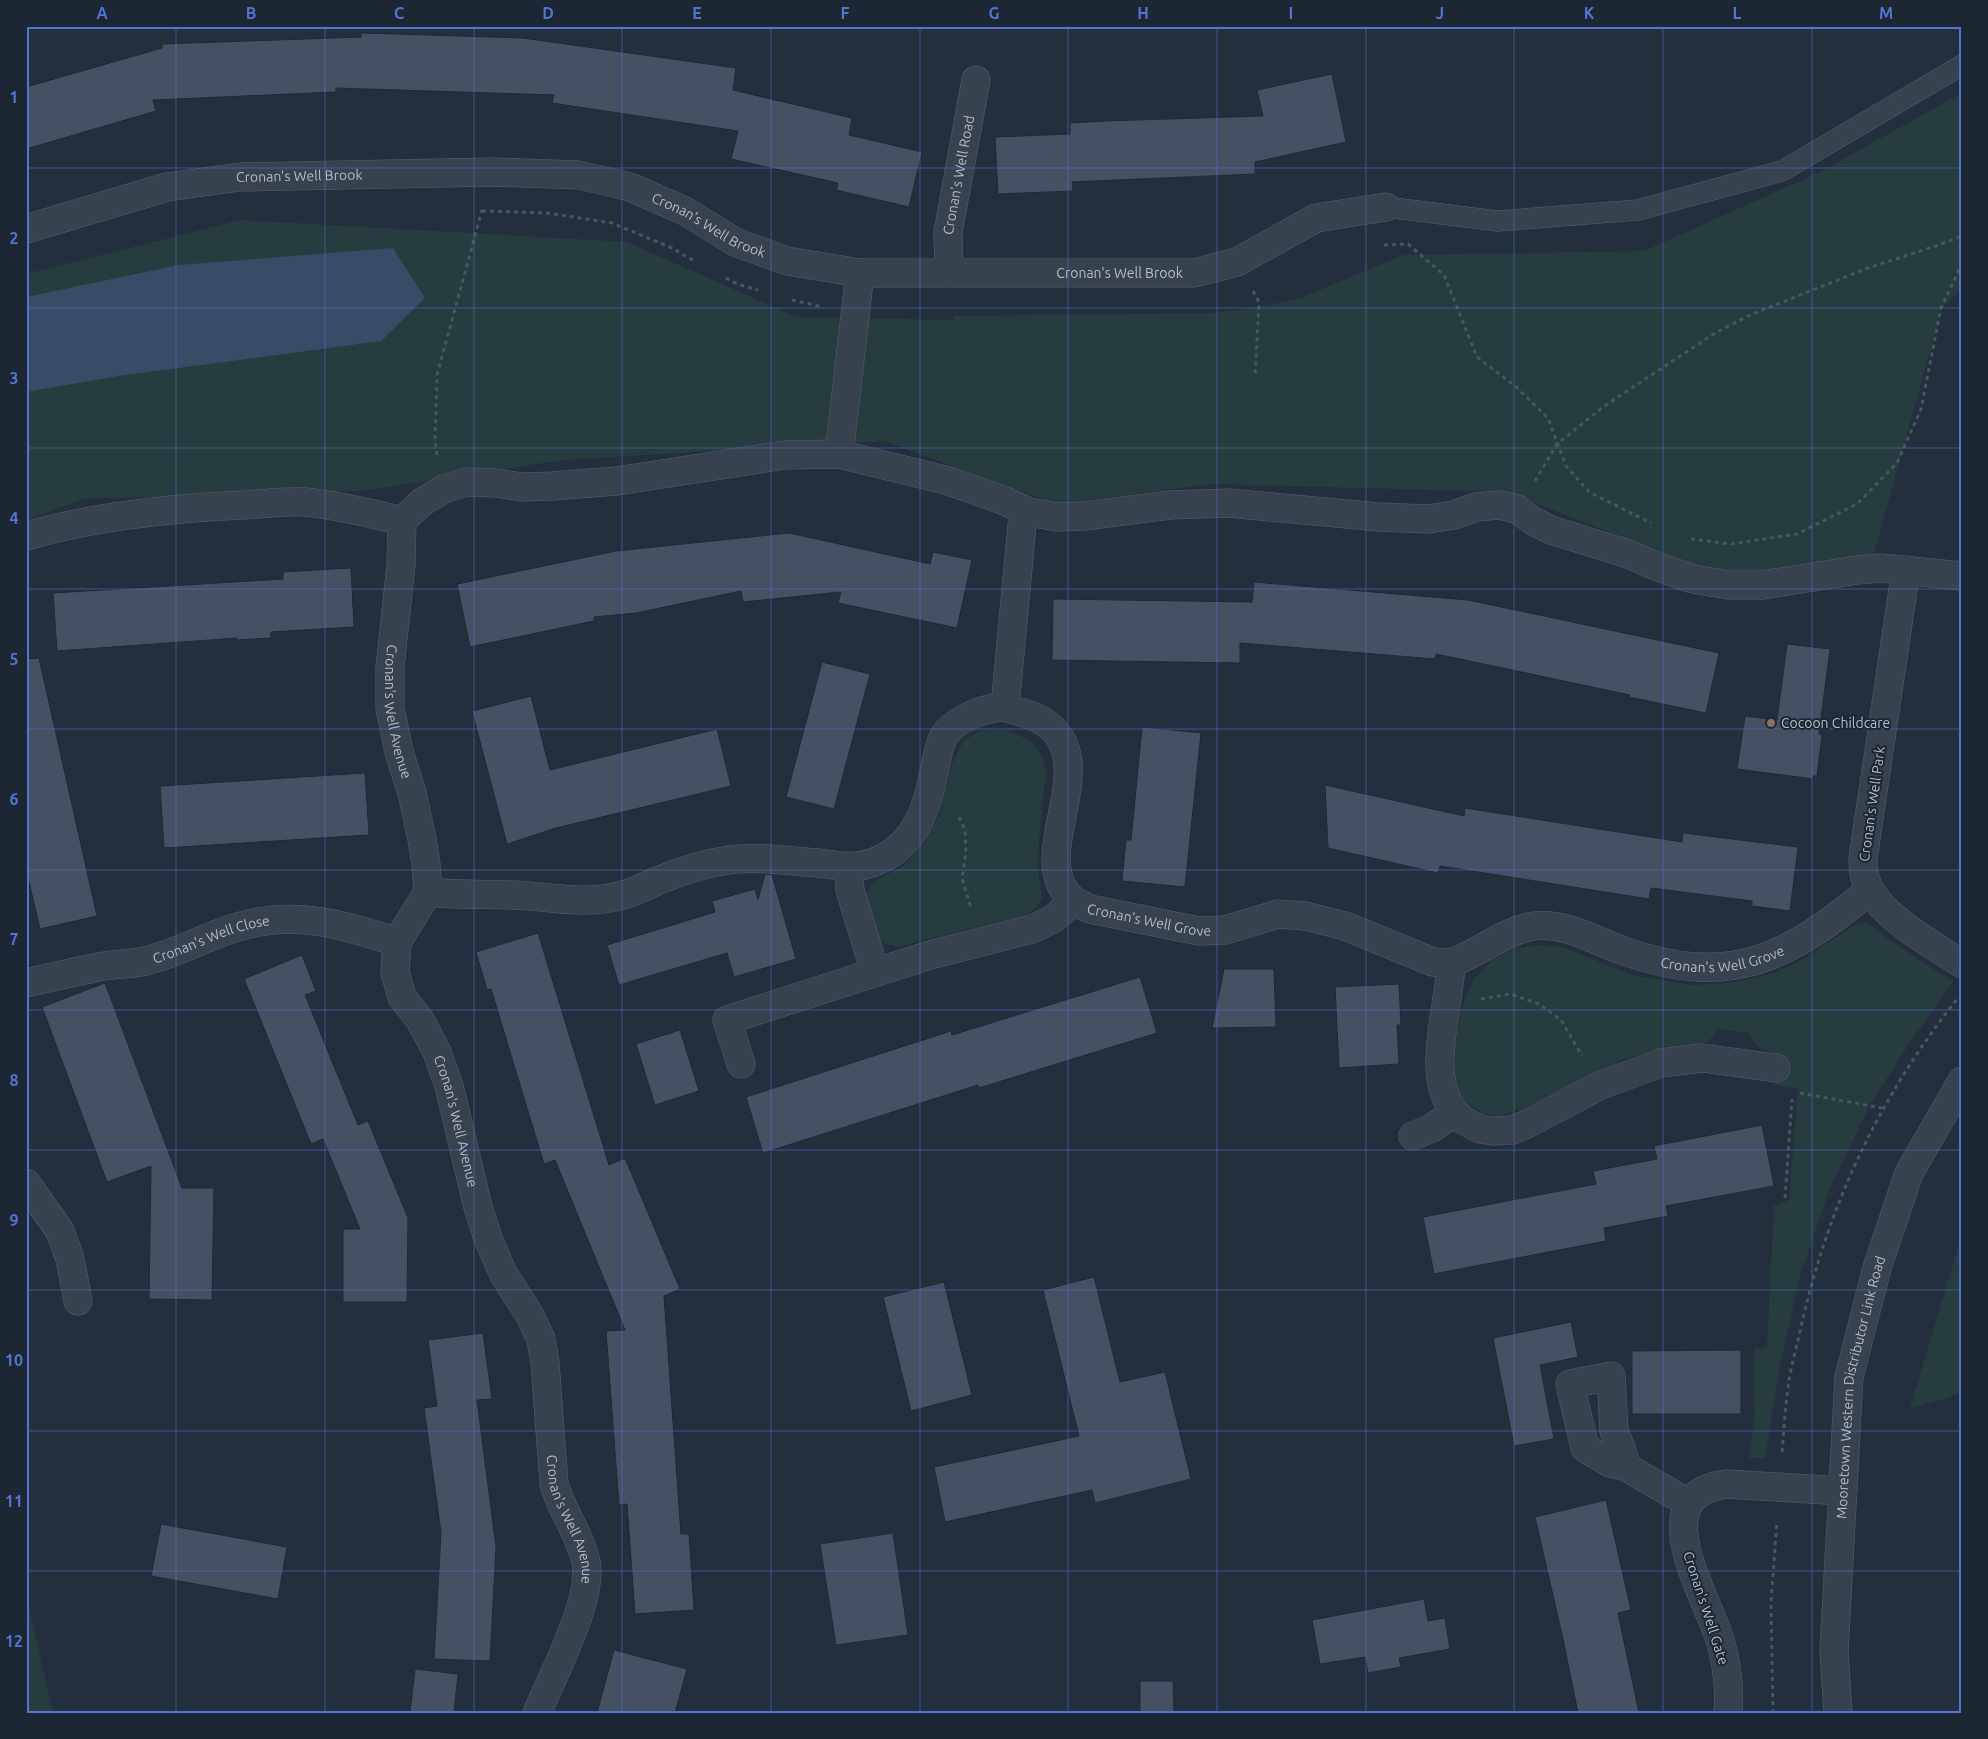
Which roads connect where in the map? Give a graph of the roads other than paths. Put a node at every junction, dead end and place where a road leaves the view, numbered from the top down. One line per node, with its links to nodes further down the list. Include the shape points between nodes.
1 (1962, 65): 3 (lane, via 1782,171 1638,210 1497,220)
2 (976, 80): 5 (street, Cronan's Well Road, via 948,232)
3 (1386, 206): 5 (street, Cronan's Well Brook, via 1316,218 1237,262 1194,273)
4 (26, 230): 6 (street, Cronan's Well Brook, via 167,187 240,177 492,172 579,175 630,187 685,211 735,242 787,261)
5 (949, 272): 6 (street, Cronan's Well Brook)
6 (860, 273): 7 (street)
7 (840, 454): 8 (street, via 949,480); 9 (street, via 785,455 617,481 522,488 467,482 422,502)
8 (1029, 512): 11 (street, via 1057,517 1170,505 1228,503 1370,517 1428,519 1499,505 1517,509 1552,530 1693,579 1728,585 1763,585 1857,570); 13 (street, via 1022,525)
9 (402, 521): 10 (street, via 349,508 303,502 132,514 60,526); 16 (street, Cronan's Well Avenue, via 401,565 390,666 390,708 422,839)
10 (26, 536)
11 (1906, 570): 12 (street); 15 (street, Cronan's Well Park, via 1863,858)
12 (1962, 576)
13 (1005, 707): 14 (street, via 962,719 944,735 929,801 915,829 887,856 866,866); 17 (street, Cronan's Well Grove, via 1041,720 1058,735 1067,751 1069,773 1057,844 1058,873 1064,889)
14 (848, 868): 16 (street, via 758,858 728,860 665,878 624,895 585,901); 21 (street, via 850,890)
15 (1870, 890): 19 (street, Cronan's Well Grove, via 1809,937 1774,955 1745,964 1714,968 1656,962 1561,928 1535,926 1509,933 1468,958); 20 (street, via 1890,913)
16 (428, 892): 18 (street, Cronan's Well Avenue)
17 (1074, 901): 19 (street, Cronan's Well Grove, via 1090,908 1199,931 1225,930 1278,914 1305,916 1345,926 1433,962); 21 (street, via 1053,919 1032,929)
18 (397, 942): 22 (street, Cronan's Well Close, via 312,919 272,919 241,926 144,961); 33 (street, Cronan's Well Avenue, via 395,972 402,997 420,1020 437,1052 449,1086 489,1241 504,1275 541,1338 554,1484 559,1501 580,1538 587,1564 584,1596 578,1615)
19 (1451, 963): 26 (street, via 1440,1046 1440,1074 1448,1104)
20 (1962, 964)
21 (875, 972): 23 (street, via 727,1020)
22 (26, 983)
23 (741, 1064)
24 (1776, 1068): 26 (street, via 1702,1058 1661,1063 1601,1085 1512,1130 1480,1129)
25 (1962, 1081): 31 (street, Mooretown Western Distributor Link Road, via 1909,1173 1877,1268 1849,1377)
26 (1455, 1112): 27 (street)
27 (1413, 1136)
28 (26, 1182): 29 (street, via 60,1231 70,1259)
29 (78, 1301)
30 (1626, 1467): 32 (street)
31 (1843, 1491): 32 (street, via 1726,1484 1699,1492); 35 (street, Mooretown Western Distributor Link Road, via 1834,1651)
32 (1688, 1503): 34 (street, Cronan's Well Gate, via 1683,1536 1720,1641 1726,1669)
33 (537, 1713)
34 (1728, 1713)
35 (1838, 1713)

